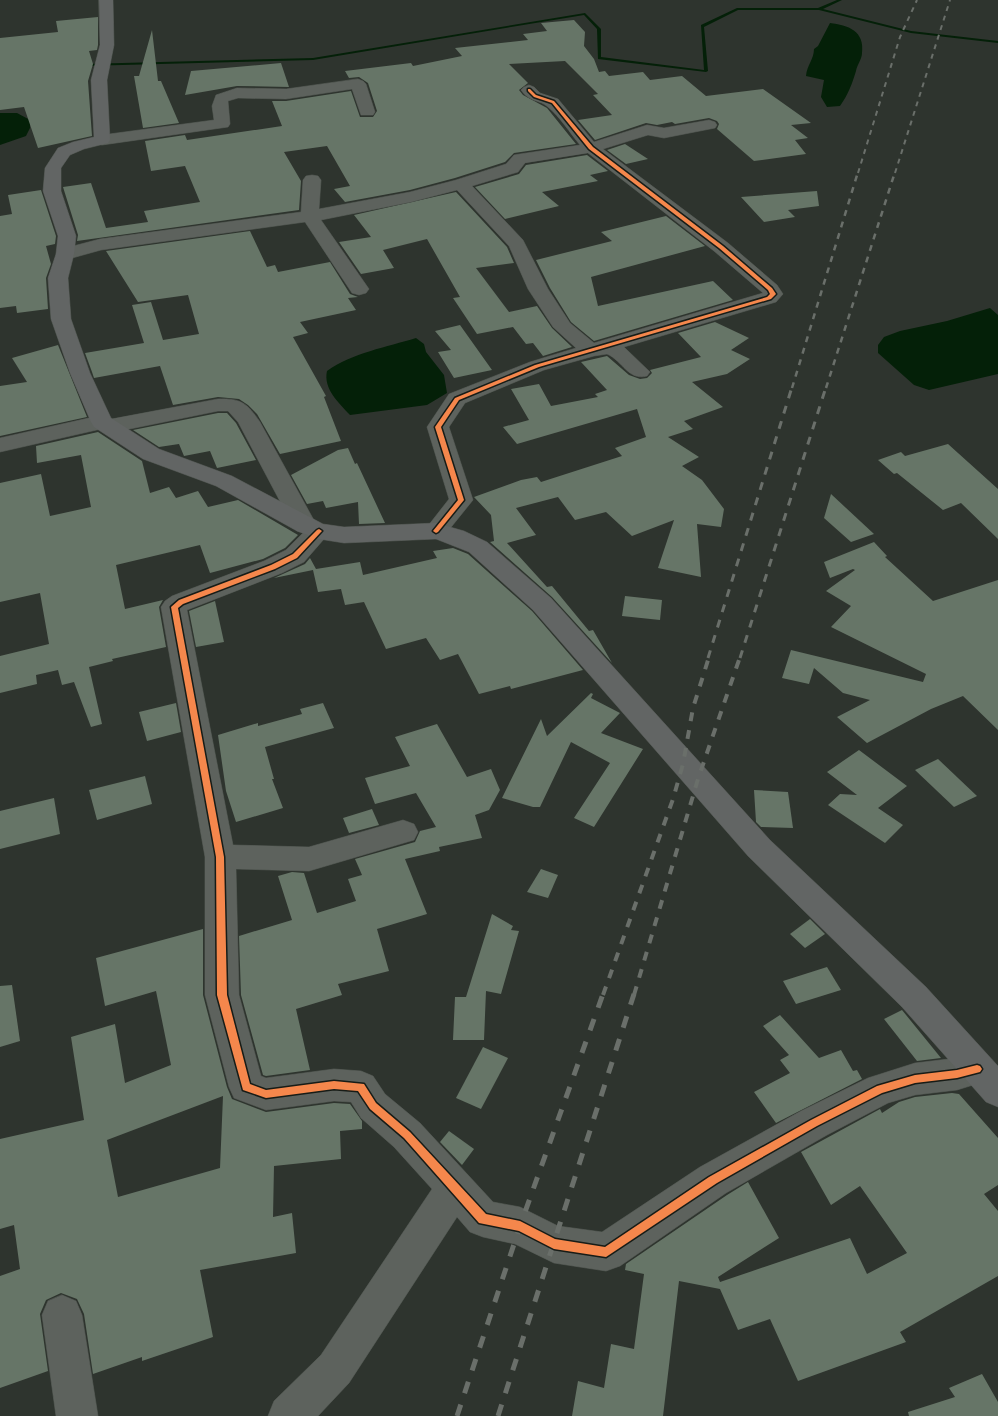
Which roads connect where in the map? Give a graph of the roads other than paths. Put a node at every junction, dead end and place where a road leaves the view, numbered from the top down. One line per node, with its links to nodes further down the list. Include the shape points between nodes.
1 (106, 0): 5 (main road, via 107,45 99,80)
2 (529, 90): 6 (street, via 535,96 553,102)
3 (367, 112): 5 (street, via 358,84 286,94 237,93 221,98 222,124)
4 (709, 125): 6 (street, via 664,134 647,130)
5 (102, 140): 10 (main road, via 64,152 53,168 52,191 67,236)
6 (591, 148): 8 (street, via 520,159 512,168); 12 (street, via 721,246 773,294 769,298)
7 (312, 180): 9 (street)
8 (461, 184): 9 (street); 12 (street, via 517,244 528,272 563,327 590,350)
9 (310, 216): 10 (street, via 100,245); 11 (street)
10 (65, 254): 14 (main road, via 58,278 61,319 80,373)
11 (359, 289)
12 (600, 349): 13 (street, via 610,348 618,352); 17 (street, via 537,366 457,399 438,427 461,500)
13 (640, 372)
14 (106, 424): 15 (street); 16 (main road, via 151,454 224,481); 16 (street, via 218,405 239,407)
15 (0, 445)
16 (312, 528): 17 (main road, via 344,535); 19 (street, via 295,556 174,607)
17 (436, 531): 20 (main road, via 478,547 542,604 759,848 914,996)
18 (403, 832): 19 (street, via 309,859)
19 (220, 858): 21 (street, via 222,995 246,1087 266,1094 334,1085 361,1087 373,1106 407,1135)
20 (988, 1080): 21 (street, via 956,1074 915,1079 880,1089 713,1180 606,1252 554,1244 520,1226 484,1219)
21 (455, 1187): 24 (street, via 335,1368)
22 (62, 1315): 23 (street)
23 (77, 1416)
24 (289, 1416)

